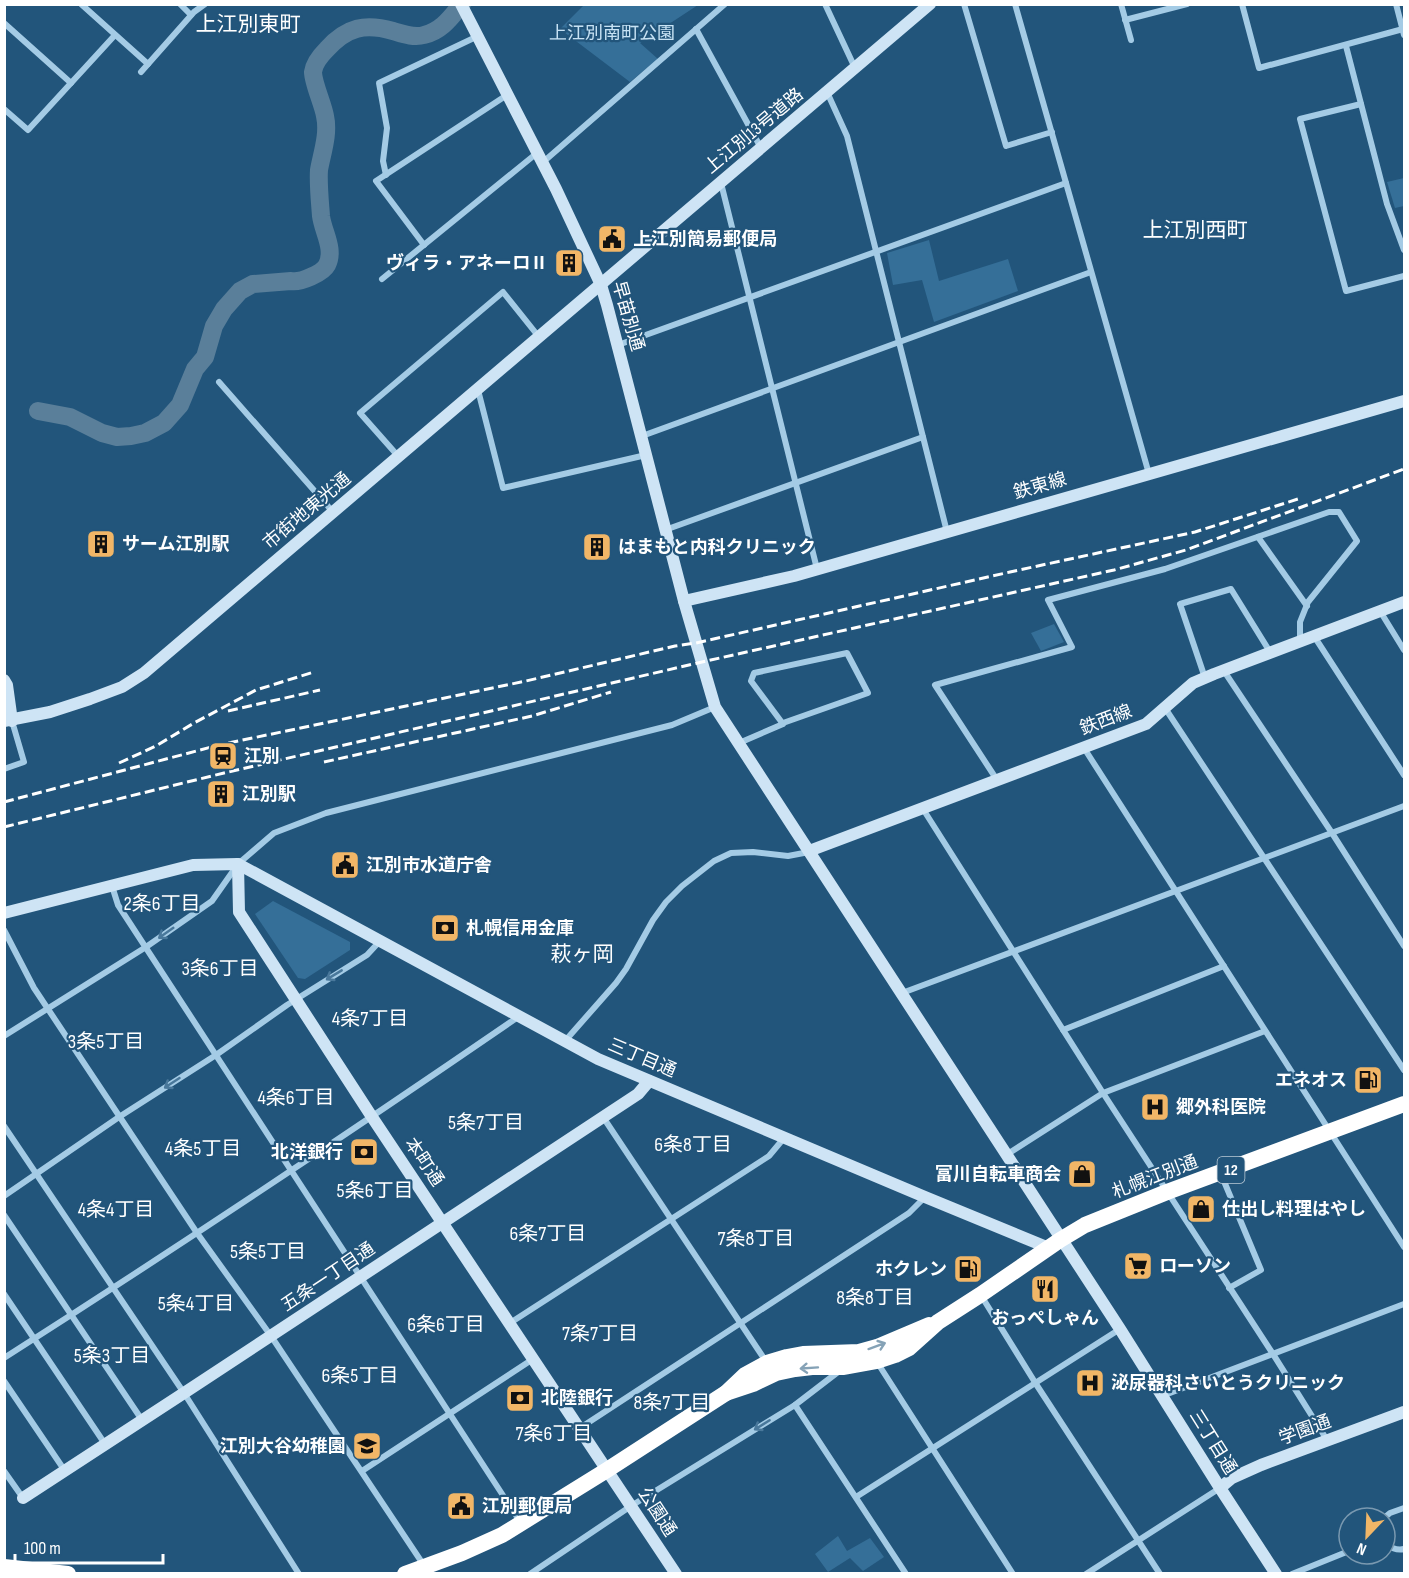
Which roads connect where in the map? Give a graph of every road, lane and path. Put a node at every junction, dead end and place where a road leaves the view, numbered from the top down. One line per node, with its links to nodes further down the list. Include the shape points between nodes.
1 (81, 4): 20 (street)
2 (180, 4): 14 (street)
3 (205, 4): 14 (street)
4 (460, 4): 18 (street, 早苗別通)
5 (725, 4): 17 (street)
6 (825, 4): 24 (street)
7 (930, 4): 24 (street, 上江別13号道路)
8 (964, 4): 31 (street, via 1006,146)
9 (1015, 4): 31 (street)
10 (1121, 4): 15 (street)
11 (1187, 4): 15 (street)
12 (1242, 4): 22 (street, via 1259,68)
13 (1396, 4): 19 (street)
14 (191, 15): 23 (street)
15 (1125, 20): 21 (street)
16 (4, 23): 26 (street)
17 (696, 29): 32 (street); 33 (street)
18 (474, 32): 28 (street, 早苗別通); 34 (street, via 379,83 387,128 383,161)
19 (1404, 32): 22 (street)
20 (115, 35): 23 (street); 26 (street)
21 (1131, 40)
22 (1346, 46): 29 (street)
23 (148, 64): 25 (street)
24 (855, 69): 27 (street, 上江別13号道路)
25 (141, 72)
26 (71, 83): 30 (street, via 28,130)
27 (827, 92): 32 (street, 上江別13号道路); 39 (street, via 847,136)
28 (507, 95): 33 (street, 早苗別通); 34 (street)
29 (1361, 104): 38 (street, via 1388,204); 41 (street, via 1300,119 1346,291)
30 (4, 109)
31 (1052, 132): 36 (street)
32 (761, 149): 35 (street, 上江別13号道路)
33 (540, 158): 37 (street); 43 (street, 早苗別通)
34 (386, 175): 37 (street, via 376,181)
35 (721, 183): 43 (street, 上江別13号道路); 44 (street)
36 (1066, 183): 39 (street); 40 (street)
37 (423, 245): 42 (street)
38 (1404, 246)
39 (876, 251): 44 (street); 46 (street)
40 (1091, 272): 46 (street); 56 (street)
41 (1404, 276)
42 (382, 279)
43 (601, 285): 45 (street, 市街地東光通); 47 (street, 早苗別通)
44 (749, 297): 47 (street); 50 (street)
45 (539, 337): 49 (street, 市街地東光通); 55 (street, via 503,292 360,413)
46 (899, 342): 50 (street); 53 (street)
47 (618, 345): 52 (street, 早苗別通)
48 (219, 382): 58 (street)
49 (478, 389): 54 (street, via 503,488); 55 (street, 市街地東光通)
50 (772, 389): 52 (street); 57 (street)
51 (1404, 401): 56 (street, 鉄東線)
52 (642, 436): 54 (street, 早苗別通)
53 (923, 437): 57 (street); 60 (street)
54 (646, 455): 59 (street, 早苗別通)
55 (398, 457): 58 (street, 市街地東光通)
56 (1149, 474): 60 (street, 鉄東線)
57 (795, 483): 59 (street); 62 (street)
58 (333, 512): 76 (street, 市街地東光通, via 140,676 90,699)
59 (665, 530): 63 (street, 早苗別通)
60 (947, 532): 62 (street, 鉄東線)
61 (1258, 537): 65 (street); 65 (street, via 1329,512 1340,512 1357,541); 82 (street, via 1165,569 1048,600 1072,647 934,684)
62 (817, 570): 63 (street, 鉄東線)
63 (684, 601): 74 (street, 早苗別通)
64 (1404, 602): 66 (street, 鉄西線)
65 (1306, 606): 68 (street, via 1300,622)
66 (1380, 611): 67 (street, 鉄西線); 69 (street)
67 (1314, 636): 68 (street, 鉄西線); 81 (street)
68 (1300, 641): 70 (street, 鉄西線)
69 (1404, 650)
70 (1270, 652): 71 (street, 鉄西線); 72 (street, via 1231,589 1180,604)
71 (1224, 670): 72 (street, 鉄西線); 85 (street)
72 (1205, 678): 75 (street, 鉄西線, via 1193,683)
73 (4, 680): 76 (street)
74 (715, 707): 78 (street, 早苗別通); 88 (street, via 672,725 314,817 274,833)
75 (1165, 708): 79 (street, 鉄西線, via 1146,724); 87 (street)
76 (8, 721): 80 (street, via 24,762)
77 (783, 724): 77 (street, via 868,693 847,653 754,673 751,681); 78 (street)
78 (738, 743): 86 (street, 早苗別通)
79 (1084, 748): 82 (street, 鉄西線); 90 (street)
80 (4, 769)
81 (1404, 774)
82 (997, 781): 84 (street, 鉄西線)
83 (1404, 806): 85 (street)
84 (923, 808): 86 (street, 鉄西線); 96 (street)
85 (1332, 833): 87 (street); 94 (street)
86 (809, 851): 98 (street, 早苗別通); 105 (street, via 788,856 731,853 706,867 666,902 616,983)
87 (1265, 858): 90 (street); 107 (street)
88 (238, 864): 89 (street, via 193,865); 93 (street, 三丁目通); 95 (street, one-way to 95, via 212,901); 99 (street, 本町通, via 239,912)
89 (112, 885): 91 (street); 95 (street, via 118,905)
90 (1176, 891): 96 (street); 97 (street)
91 (4, 913)
92 (4, 930): 100 (street)
93 (380, 940): 99 (street, one-way to 99, via 367,955); 101 (street, 三丁目通)
94 (1404, 946)
95 (146, 947): 100 (street); 106 (street)
96 (1014, 952): 98 (street); 102 (street)
97 (1224, 966): 102 (street); 103 (street)
98 (902, 993): 117 (street, 早苗別通)
99 (296, 999): 106 (street); 112 (street, 本町通)
100 (48, 1009): 104 (street); 111 (street)
101 (518, 1016): 105 (street, 三丁目通); 112 (street)
102 (1063, 1029): 109 (street)
103 (1265, 1031): 109 (street); 115 (street)
104 (4, 1036)
105 (565, 1041): 108 (street, 三丁目通)
106 (216, 1054): 111 (street, one-way to 111); 118 (street)
107 (1404, 1070)
108 (649, 1081): 113 (street, 五条一丁目通, via 638,1094); 116 (street, 三丁目通)
109 (1103, 1093): 117 (street); 121 (street)
110 (1404, 1104): 115 (highway, 札幌江別通 / 12)
111 (119, 1117): 120 (street); 127 (street)
112 (372, 1117): 118 (street); 126 (street, 本町通)
113 (603, 1117): 125 (street); 126 (street, 五条一丁目通)
114 (4, 1126): 120 (street)
115 (1330, 1132): 119 (highway, 札幌江別通 / 12); 129 (street)
116 (784, 1138): 123 (street, 三丁目通); 125 (street, via 768,1156)
117 (1006, 1155): 128 (street, 早苗別通)
118 (292, 1170): 127 (street); 130 (street)
119 (1221, 1173): 121 (highway, 札幌江別通 / 12); 132 (street, via 1261,1270)
120 (36, 1174): 122 (street); 131 (street)
121 (1167, 1192): 128 (highway, 札幌江別通 / 12, via 1085,1225); 132 (street)
122 (4, 1196)
123 (925, 1197): 128 (street, 三丁目通); 137 (street, via 909,1213)
124 (4, 1215): 136 (street)
125 (671, 1219): 137 (street); 139 (street)
126 (442, 1222): 130 (street, 五条一丁目通); 139 (street, 本町通)
127 (197, 1233): 131 (street); 141 (street)
128 (1055, 1244): 134 (highway, 札幌江別通 / 12); 140 (street, 三丁目通)
129 (1404, 1247)
130 (361, 1276): 141 (street, 五条一丁目通); 156 (street)
131 (114, 1288): 136 (street); 151 (street)
132 (1229, 1288): 143 (street)
133 (4, 1294): 142 (street)
134 (980, 1295): 138 (highway, 札幌江別通 / 12); 150 (street)
135 (1404, 1304): 143 (street)
136 (72, 1315): 142 (street); 157 (street)
137 (741, 1322): 147 (street); 158 (street)
138 (938, 1322): 146 (highway, 札幌江別通 / 12, via 909,1348); 147 (highway, 札幌江別通 / 12, one-way to 138, via 803,1354 859,1352)
139 (510, 1323): 145 (street, 本町通)
140 (1120, 1329): 150 (street); 153 (street, 三丁目通)
141 (271, 1336): 151 (street, 五条一丁目通); 165 (street)
142 (35, 1339): 144 (street); 160 (street)
143 (1273, 1354): 153 (street); 159 (street)
144 (4, 1358)
145 (533, 1358): 156 (street); 158 (street, 本町通)
146 (877, 1361): 148 (highway, 札幌江別通 / 12); 161 (street)
147 (767, 1363): 152 (highway, 札幌江別通 / 12, via 745,1375)
148 (844, 1367): 152 (highway, 札幌江別通 / 12, one-way to 152, via 776,1373); 154 (street)
149 (4, 1381): 164 (street)
150 (1036, 1384): 161 (street); 171 (street)
151 (184, 1393): 157 (street, 五条一丁目通); 177 (street)
152 (726, 1393): 162 (highway, 札幌江別通 / 12)
153 (1162, 1396): 166 (street, 三丁目通)
154 (795, 1405): 167 (street); 169 (street, one-way to 169)
155 (1404, 1412): 159 (street, 学園通)
156 (450, 1413): 165 (street); 170 (street)
157 (143, 1420): 160 (street, 五条一丁目通)
158 (579, 1428): 162 (street, 本町通)
159 (1328, 1441): 166 (street, 学園通, via 1238,1475)
160 (105, 1444): 164 (street, 五条一丁目通)
161 (933, 1449): 167 (street); 181 (street)
162 (608, 1470): 169 (street, 公園通); 170 (highway, 札幌江別通 / 12)
163 (4, 1471): 168 (street)
164 (64, 1471): 168 (street, 五条一丁目通)
165 (362, 1471): 173 (street)
166 (1220, 1488): 171 (street); 184 (street, 三丁目通)
167 (856, 1497): 180 (street)
168 (23, 1498)
169 (631, 1506): 175 (street, 公園通); 179 (street)
170 (521, 1523): 173 (highway, 札幌江別通 / 12, via 482,1545)
171 (1138, 1540): 182 (street); 183 (street)
172 (1337, 1556): 185 (street)
173 (425, 1567): 178 (highway, 札幌江別通 / 12)
174 (4, 1568): 176 (highway)
175 (675, 1573)
176 (68, 1574)
177 (298, 1574)
178 (405, 1574)
179 (530, 1574)
180 (906, 1574)
181 (1013, 1574)
182 (1086, 1574)
183 (1160, 1574)
184 (1276, 1574)
185 (1292, 1574)

